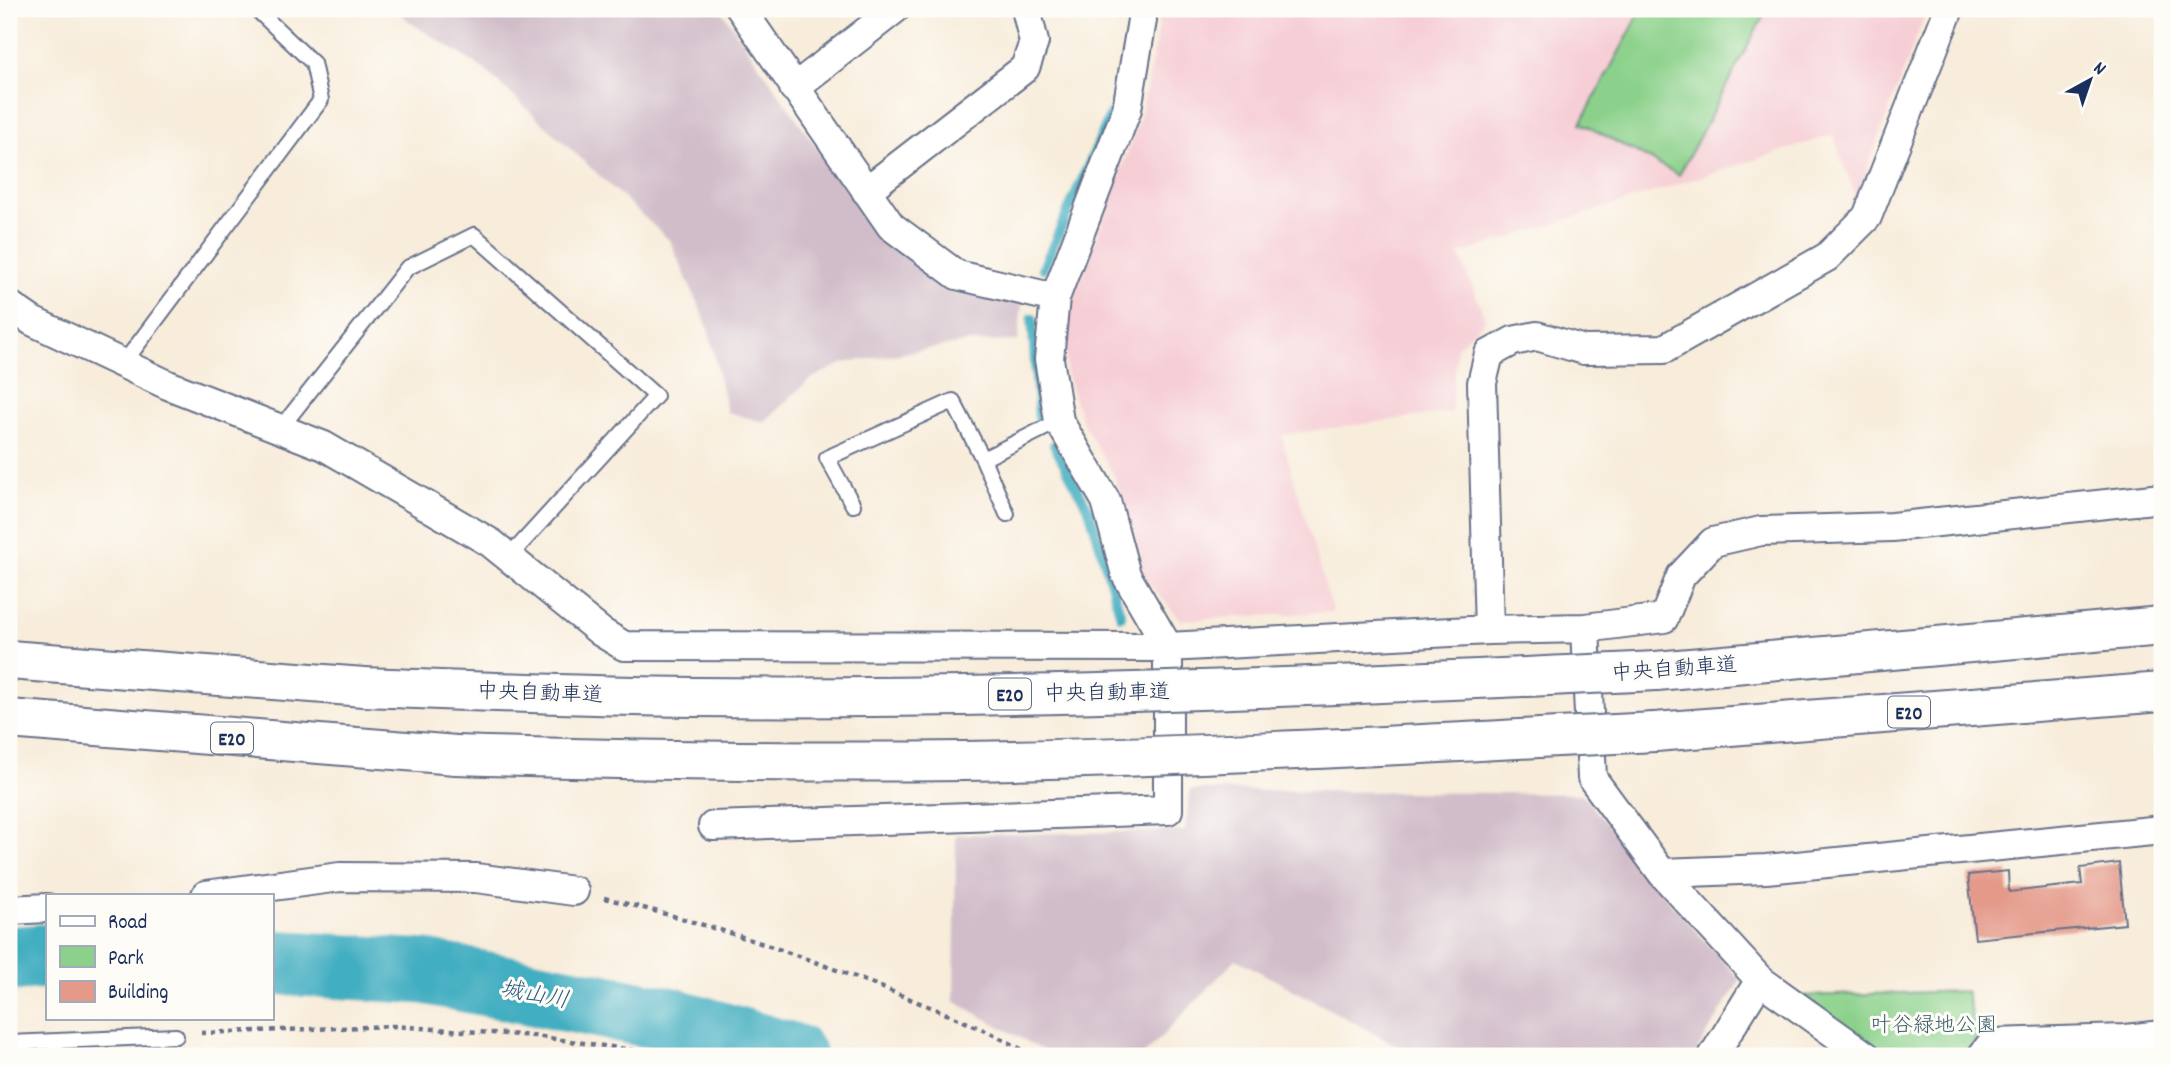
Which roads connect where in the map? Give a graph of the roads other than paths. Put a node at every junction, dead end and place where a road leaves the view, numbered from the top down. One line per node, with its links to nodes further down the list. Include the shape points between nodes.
1 (256, 9): 11 (lane, via 313,63 321,100)
2 (741, 9): 7 (street)
3 (895, 9): 7 (street)
4 (1027, 9): 8 (street, via 1034,42 1025,68)
5 (1141, 9): 9 (street, via 1127,109)
6 (1950, 9): 21 (street, via 1867,217 1827,257 1664,349 1584,350 1537,336 1513,341 1489,354 1482,383)
7 (794, 88): 8 (street)
8 (866, 191): 9 (street, via 891,226 957,275)
9 (1055, 298): 12 (street, via 1049,359)
10 (9, 304): 11 (street, via 33,321)
11 (123, 365): 13 (street)
12 (1059, 421): 14 (lane); 22 (street, via 1106,501 1126,575)
13 (280, 429): 18 (street, via 324,446); 18 (lane, via 407,268 474,234 656,396)
14 (983, 458): 16 (lane, via 953,401 827,458); 17 (lane)
15 (2162, 498): 20 (street, via 1892,527 1761,531 1713,542 1681,576 1664,618)
16 (853, 505)
17 (1007, 514)
18 (509, 557): 22 (street, via 624,646)
19 (2162, 626): 23 (highway, 中央自動車道 / E20, bridge, via 1656,671 1288,688 959,695 694,697 364,687)
20 (1585, 628): 21 (street); 28 (street, via 1592,778)
21 (1489, 630): 22 (street)
22 (1168, 647): 26 (street, via 1168,810)
23 (9, 660)
24 (2162, 692): 25 (highway, E20, bridge, via 1655,732 1288,751 963,761 456,755)
25 (9, 719)
26 (713, 826)
27 (2162, 830): 28 (street, via 1766,869)
28 (1662, 873): 33 (street)
29 (574, 891): 30 (street, via 477,878 340,877)
30 (213, 894)
31 (46, 908): 32 (street)
32 (9, 910)
33 (1760, 980): 40 (street); 41 (street)
34 (2162, 1035): 38 (street)
35 (176, 1036): 36 (lane)
36 (95, 1041): 37 (lane); 39 (lane)
37 (9, 1043)
38 (2137, 1048): 42 (street, via 1992,1043)
39 (83, 1056)
40 (1713, 1056)
41 (1866, 1056)
42 (1982, 1056)

